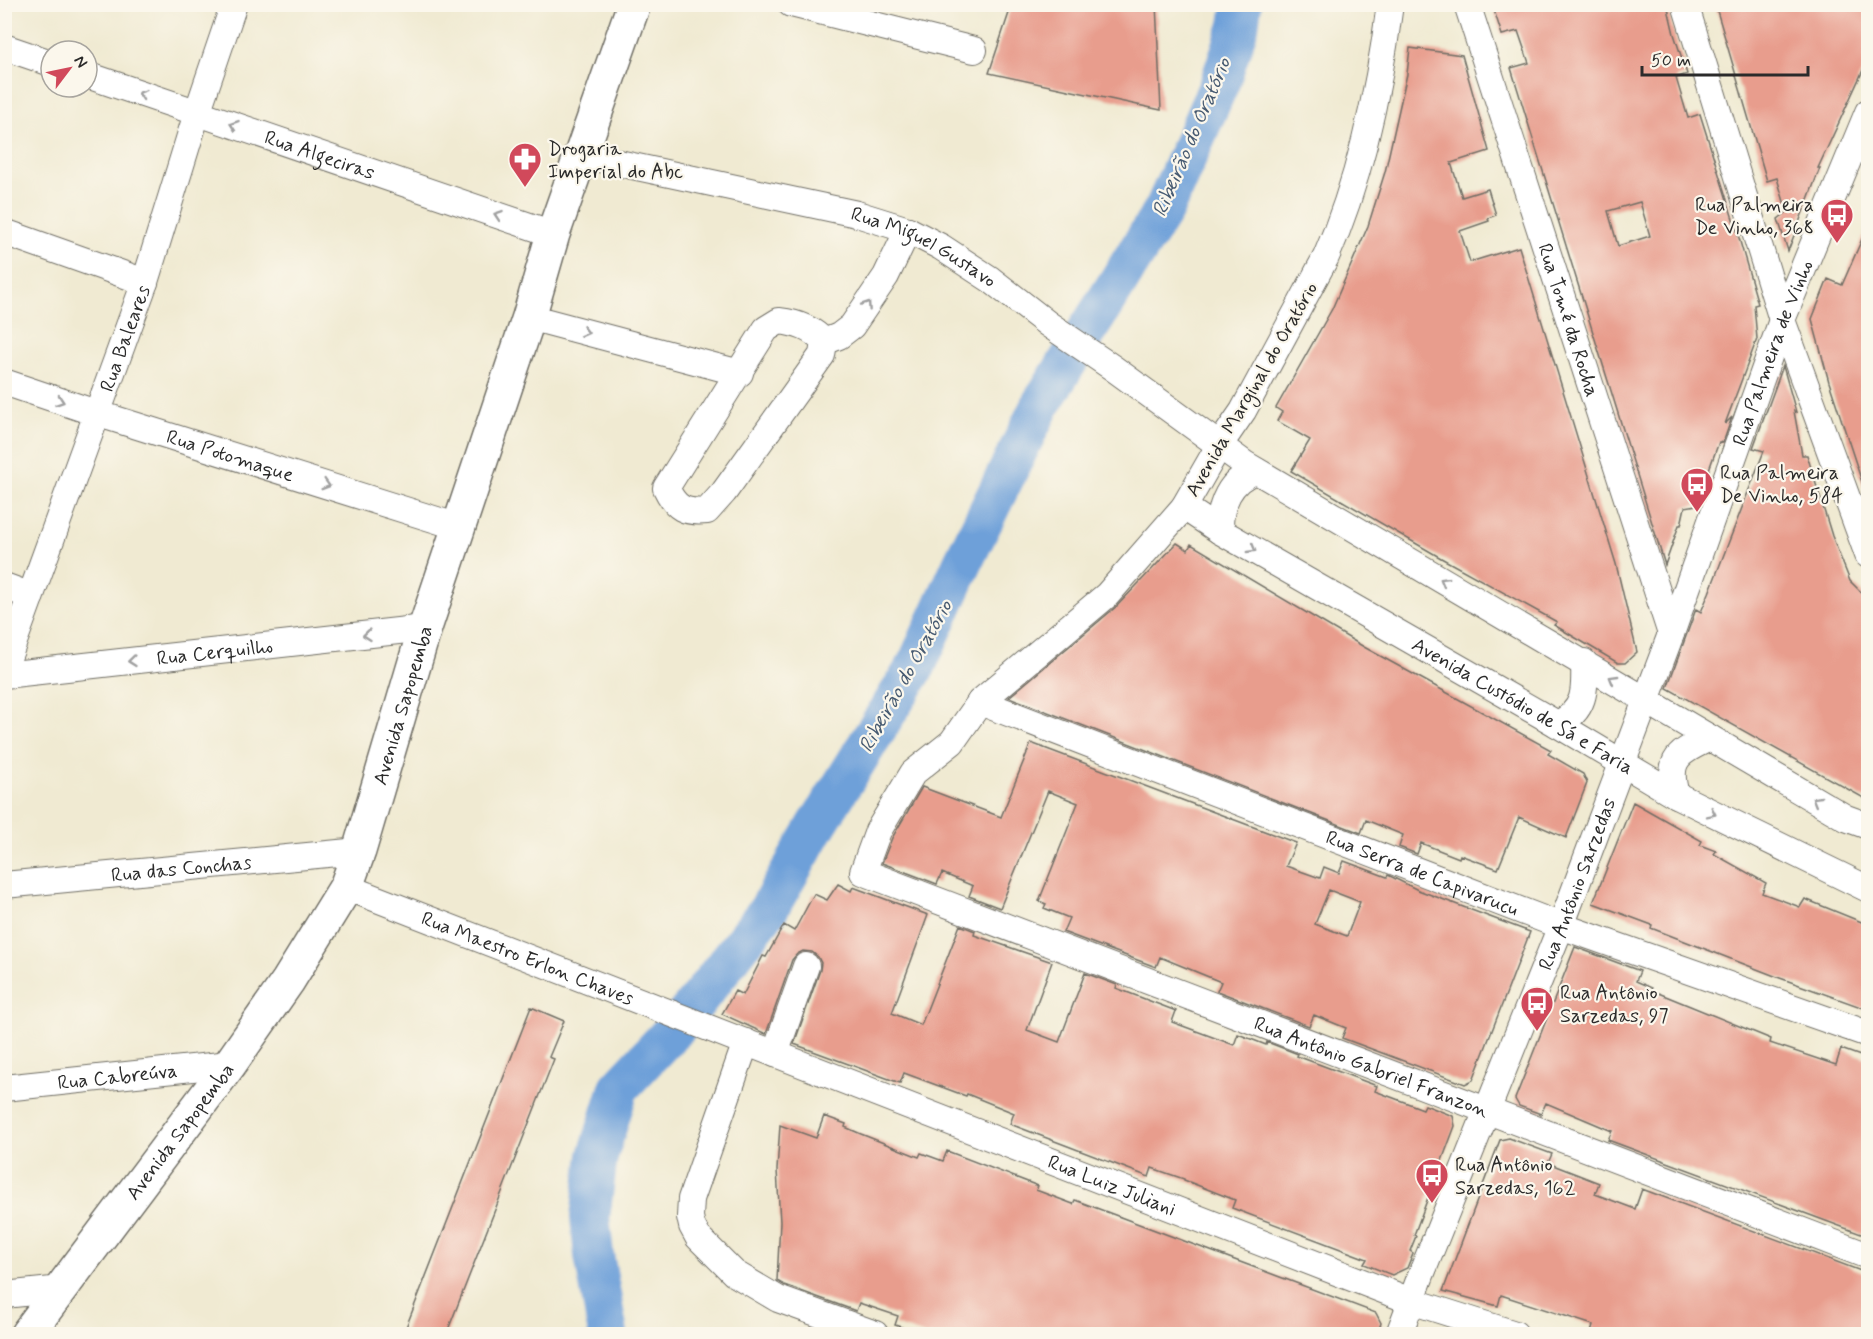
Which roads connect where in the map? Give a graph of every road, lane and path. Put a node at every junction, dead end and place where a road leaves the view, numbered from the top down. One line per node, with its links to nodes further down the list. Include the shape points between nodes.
1 (234, 4): 11 (street, Rua Baleares)
2 (634, 4): 13 (main road, Avenida Sapopemba)
3 (791, 4): 8 (street)
4 (1390, 4): 24 (street, Avenida Marginal do Oratório, via 1369,129 1336,235 1243,411)
5 (1467, 4): 33 (street, Rua Tomé da Rocha)
6 (1685, 4): 19 (street)
7 (4, 47): 9 (street)
8 (974, 50)
9 (39, 59)
10 (99, 79): 11 (street, Rua Algeciras, one-way to 10)
11 (197, 112): 16 (street, Rua Algeciras, one-way to 11); 17 (street, Rua Baleares)
12 (1869, 112): 19 (street, Rua Palmeira de Vinho)
13 (581, 155): 14 (street, Rua Miguel Gustavo, via 857,214); 16 (main road, Avenida Sapopemba)
14 (908, 230): 20 (street, one-way to 14, via 852,326 886,276); 24 (street, Rua Miguel Gustavo, via 990,279)
15 (4, 232): 17 (street)
16 (553, 234): 18 (main road, Avenida Sapopemba)
17 (145, 282): 23 (street, Rua Baleares)
18 (529, 317): 21 (street, one-way to 21); 27 (main road, Avenida Sapopemba)
19 (1782, 320): 29 (street); 33 (street, Rua Palmeira de Vinho)
20 (824, 342): 21 (street, via 817,333 797,323 779,321 766,329); 21 (street, via 822,355 724,492 707,511 689,513 673,502 666,488)
21 (740, 373)
22 (4, 382): 23 (street, Rua Potomaque, one-way to 23)
23 (99, 414): 27 (street, Rua Potomaque, one-way to 27); 31 (street, Rua Baleares)
24 (1219, 446): 25 (street); 26 (street, Avenida Marginal do Oratório)
25 (1256, 471): 28 (street, via 1232,486 1220,516); 34 (street, one-way to 25)
26 (1184, 507): 28 (street, Avenida Custódio de Sá e Faria); 38 (street, Avenida Marginal do Oratório, via 1107,595)
27 (459, 526): 32 (main road, Avenida Sapopemba)
28 (1220, 531): 39 (street, Avenida Custódio de Sá e Faria, one-way to 39)
29 (1869, 555)
30 (4, 586): 31 (street)
31 (32, 596): 35 (street, Rua Baleares)
32 (425, 628): 36 (street, Rua Cerquilho, one-way to 36); 44 (main road, Avenida Sapopemba)
33 (1671, 634): 37 (street, Rua Palmeira de Vinho)
34 (1584, 662): 37 (street, one-way to 34); 39 (street, via 1584,695 1575,712)
35 (4, 669)
36 (4, 675)
37 (1646, 699): 40 (street); 41 (street, Rua Antônio Sarzedas)
38 (980, 702): 45 (street, Avenida Marginal do Oratório, via 951,742 909,777 878,831); 49 (street, Rua Serra de Capivarucu)
39 (1557, 724): 41 (street, Avenida Custódio de Sá e Faria)
40 (1710, 738): 42 (street, via 1677,758 1671,772); 43 (street, one-way to 40, via 1846,818)
41 (1621, 762): 42 (street, Avenida Custódio de Sá e Faria); 49 (street, Rua Antônio Sarzedas)
42 (1676, 795): 48 (street, Avenida Custódio de Sá e Faria, one-way to 48)
43 (1869, 826)
44 (359, 851): 46 (street, Rua das Conchas); 47 (main road, Avenida Sapopemba)
45 (868, 874): 57 (street, Rua Antônio Gabriel Franzon)
46 (4, 885)
47 (346, 887): 51 (street, Rua Maestro Erlon Chaves); 55 (main road, Avenida Sapopemba, via 288,981)
48 (1869, 890)
49 (1561, 926): 52 (street, Rua Serra de Capivarucu); 57 (street, Rua Antônio Sarzedas)
50 (806, 966): 54 (street)
51 (710, 1029): 53 (street, Rua Luiz Juliani)
52 (1869, 1034)
53 (746, 1042): 54 (street, Rua Luiz Juliani); 62 (street, via 694,1189 689,1208 692,1226 734,1273 778,1299)
54 (775, 1054): 61 (street, Rua Luiz Juliani)
55 (230, 1064): 56 (street, Rua Cabreúva); 59 (main road, Avenida Sapopemba)
56 (4, 1088)
57 (1486, 1111): 58 (street, Rua Antônio Gabriel Franzon); 61 (street, Rua Antônio Sarzedas)
58 (1869, 1256)
59 (62, 1289): 60 (street); 63 (main road, Avenida Sapopemba)
60 (4, 1295)
61 (1411, 1301): 65 (street, Rua Antônio Sarzedas); 66 (street, Rua Luiz Juliani)
62 (849, 1330): 64 (street)
63 (27, 1335)
64 (875, 1335)
65 (1399, 1335)
66 (1515, 1335)

